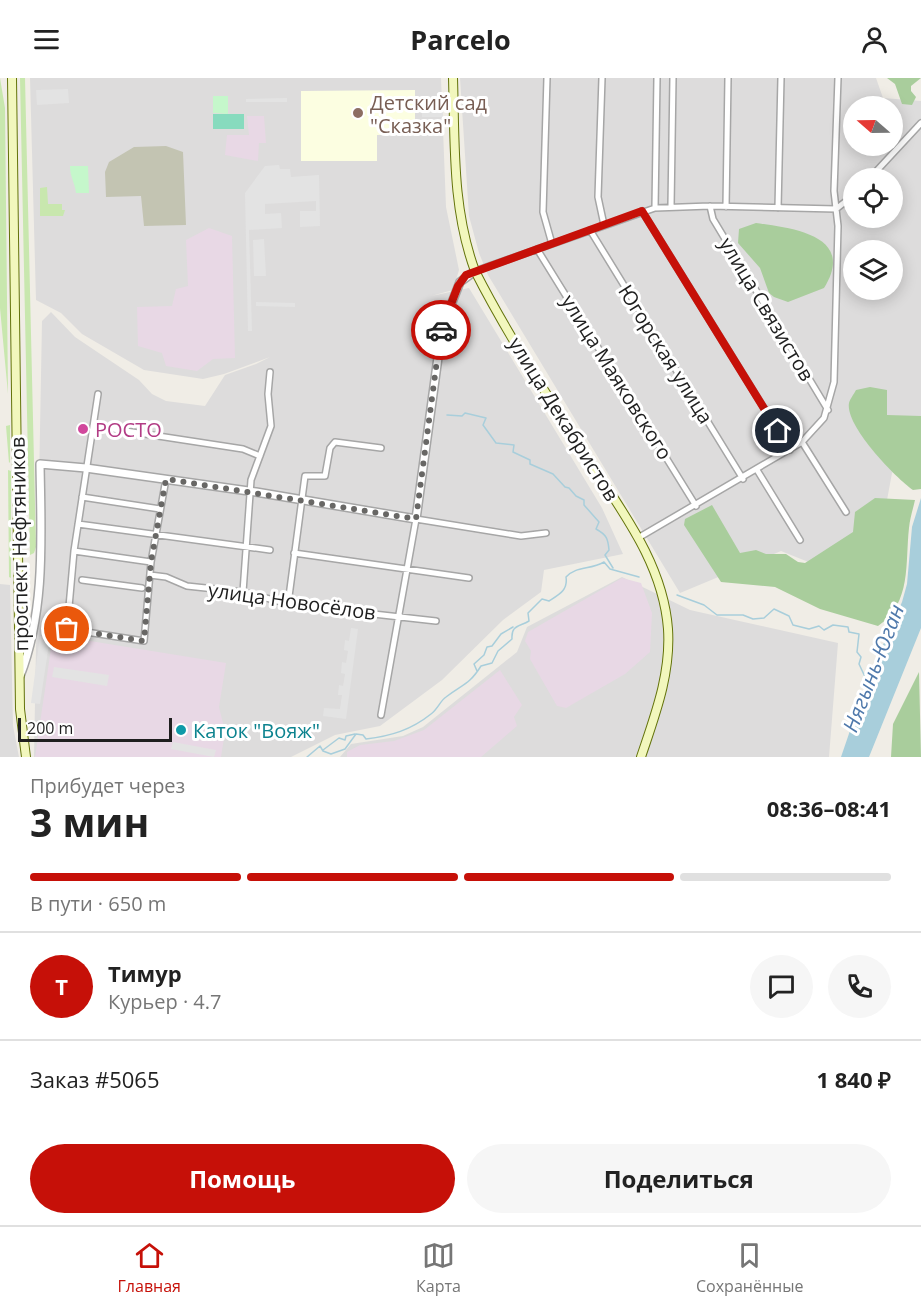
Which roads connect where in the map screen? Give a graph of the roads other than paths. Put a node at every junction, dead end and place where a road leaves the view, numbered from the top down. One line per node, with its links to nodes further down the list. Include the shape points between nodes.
1 (12, 78): 64 (main road, проспект Нефтяников)
2 (453, 78): 24 (main road, улица Декабристов, via 458,206)
3 (547, 78): 22 (street, via 543,212)
4 (602, 78): 20 (street, via 598,197)
5 (657, 78): 16 (street)
6 (674, 78): 13 (street)
7 (728, 78): 15 (street, улица Связистов)
8 (781, 78): 17 (street)
9 (838, 78): 18 (street)
10 (921, 123): 11 (street)
11 (879, 168)
12 (843, 204): 18 (street)
13 (671, 206): 14 (street); 16 (street)
14 (710, 206): 15 (street); 27 (street, улица Связистов, via 713,219)
15 (726, 207): 17 (street)
16 (655, 208): 19 (street)
17 (778, 208): 18 (street)
18 (836, 209): 27 (street, via 834,382)
19 (642, 211): 20 (street); 31 (street)
20 (604, 225): 21 (street)
21 (590, 230): 22 (street); 36 (street, Югорская улица)
22 (552, 244): 23 (street)
23 (537, 249): 24 (street); 40 (street, улица Маяковского)
24 (475, 272): 43 (street, via 460,282 442,328); 47 (main road, улица Декабристов)
25 (270, 372): 32 (street, via 271,426)
26 (98, 394): 28 (street)
27 (828, 410): 29 (street, via 816,430)
28 (93, 426): 32 (street, via 243,449); 33 (street)
29 (802, 442): 31 (street); 42 (street)
30 (381, 448): 39 (street, via 333,443 325,476 305,476)
31 (790, 450): 34 (street)
32 (260, 456): 37 (street)
33 (86, 468): 35 (street); 38 (street); 63 (street, via 40,464)
34 (757, 470): 36 (street); 48 (street)
35 (166, 479): 37 (street); 41 (street)
36 (743, 479): 40 (street)
37 (250, 491): 39 (street); 49 (street)
38 (82, 497): 41 (street); 44 (street)
39 (301, 500): 43 (street); 52 (street)
40 (696, 506): 47 (street)
41 (160, 509): 46 (street)
42 (846, 512)
43 (416, 519): 45 (street, via 521,536); 54 (street)
44 (78, 524): 46 (street); 51 (street)
45 (546, 533)
46 (155, 535): 49 (street); 53 (street)
47 (638, 538): 68 (main road, улица Декабристов, via 662,592 668,642 661,696)
48 (800, 540)
49 (247, 547): 50 (street); 59 (street)
50 (270, 550)
51 (74, 551): 53 (street); 55 (street, via 66,626 70,631 144,641)
52 (294, 553): 54 (street); 60 (street)
53 (151, 562): 55 (street)
54 (408, 568): 56 (street); 61 (street)
55 (150, 575): 59 (street, улица Новосёлов, via 188,586)
56 (469, 578)
57 (82, 580): 58 (street)
58 (142, 588)
59 (243, 592): 60 (street, улица Новосёлов)
60 (288, 604): 61 (street, улица Новосёлов)
61 (400, 616): 62 (street, улица Новосёлов); 66 (street)
62 (436, 621)
63 (35, 625): 64 (street, via 27,630); 65 (street)
64 (20, 627): 65 (main road, проспект Нефтяников)
65 (20, 677): 67 (main road, проспект Нефтяников, via 20,723)
66 (381, 715)
67 (26, 757)
68 (641, 757)

